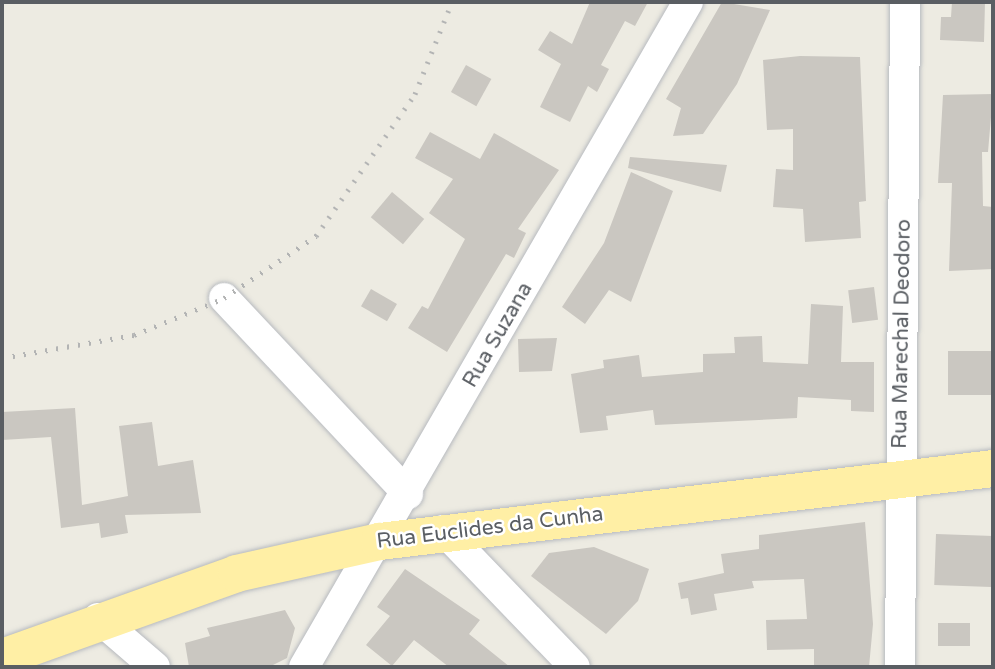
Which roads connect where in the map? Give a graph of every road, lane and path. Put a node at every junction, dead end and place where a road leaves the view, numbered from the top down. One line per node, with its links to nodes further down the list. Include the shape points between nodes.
1 (688, 2): 6 (street, Rua Suzana)
2 (905, 2): 5 (street, Rua Marechal Deodoro)
3 (224, 298): 6 (street)
4 (993, 468): 5 (main road, Rua Euclides da Cunha)
5 (900, 479): 7 (main road, Rua Euclides da Cunha); 14 (street, Rua Marechal Deodoro)
6 (408, 494): 8 (street, Rua Suzana)
7 (443, 530): 8 (main road, Rua Euclides da Cunha); 13 (street)
8 (379, 541): 9 (main road, Rua Euclides da Cunha, via 236,573); 12 (street, Rua Suzana)
9 (98, 618): 10 (main road, Rua Euclides da Cunha); 11 (street)
10 (2, 657)
11 (155, 667)
12 (304, 667)
13 (575, 667)
14 (900, 667)

